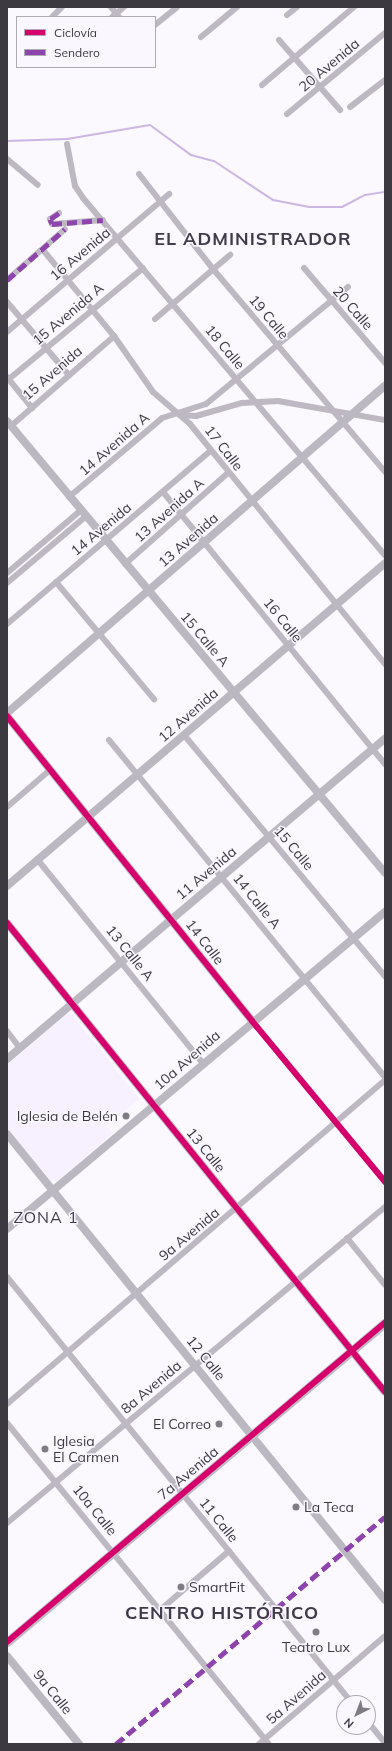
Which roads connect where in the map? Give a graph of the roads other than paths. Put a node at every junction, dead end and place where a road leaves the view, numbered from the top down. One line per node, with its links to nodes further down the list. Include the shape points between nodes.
1 (62, 7): 9 (street)
2 (111, 7): 10 (street)
3 (124, 7): 10 (street)
4 (177, 7): 11 (street)
5 (237, 7): 13 (street)
6 (297, 7): 8 (street)
7 (354, 7): 15 (street)
8 (287, 15)
9 (53, 16)
10 (116, 16)
11 (156, 24)
12 (385, 33): 18 (street, 20 Avenida)
13 (201, 37)
14 (279, 40): 15 (street)
15 (296, 58): 17 (street); 18 (street)
16 (385, 80): 19 (street)
17 (262, 85)
18 (322, 88): 20 (street); 21 (street, 20 Avenida)
19 (350, 107)
20 (340, 110)
21 (287, 114)
22 (67, 144): 29 (street, 18 Calle, via 75,186)
23 (7, 159): 25 (street)
24 (139, 174): 27 (street, 19 Calle)
25 (38, 185)
26 (169, 194): 27 (street, 16 Avenida)
27 (161, 202): 31 (street, 16 Avenida); 36 (street, 19 Calle)
28 (59, 213): 29 (street, via 50,220 52,224)
29 (103, 220): 31 (street, 18 Calle)
30 (65, 229): 32 (street)
31 (118, 238): 34 (street, 18 Calle); 38 (street, 16 Avenida)
32 (43, 250): 37 (street); 38 (street, 17 Calle)
33 (230, 255): 36 (street)
34 (143, 268): 42 (street, 18 Calle); 43 (street, 15 Avenida A)
35 (304, 268): 41 (street, 20 Calle)
36 (213, 269): 42 (street); 48 (street, 19 Calle)
37 (7, 280)
38 (68, 281): 43 (street, 17 Calle); 45 (street, 16 Avenida)
39 (348, 287): 41 (street, 14 Avenida A)
40 (7, 302): 45 (street)
41 (331, 302): 48 (street, 14 Avenida A); 50 (street, 20 Calle)
42 (173, 304): 44 (street); 53 (street, 18 Calle)
43 (92, 310): 47 (street, 17 Calle); 49 (street, 15 Avenida A)
44 (155, 319)
45 (21, 320): 46 (street, 16 Avenida); 49 (street)
46 (7, 332)
47 (114, 336): 51 (street, 15 Avenida); 58 (street, 17 Calle, via 153,392)
48 (277, 345): 53 (street, 14 Avenida A); 57 (street, 19 Calle)
49 (46, 348): 51 (street); 52 (street, 15 Avenida A)
50 (385, 363)
51 (69, 375): 56 (street, 15 Avenida)
52 (8, 378): 56 (street)
53 (237, 380): 55 (street, 18 Calle); 58 (street, 14 Avenida A, via 206,404)
54 (385, 386): 59 (street, 13 Avenida)
55 (255, 402): 57 (street, via 278,401); 58 (street, via 228,406 196,416); 64 (street, 18 Calle)
56 (32, 408): 62 (street, 15 Avenida)
57 (332, 410): 59 (street); 61 (street, 19 Calle)
58 (178, 414): 63 (street, 17 Calle, via 190,424); 68 (street, 14 Avenida A, via 162,418)
59 (353, 414): 60 (street); 61 (street, 13 Avenida)
60 (385, 420)
61 (343, 422): 64 (street, 13 Avenida); 65 (street, 19 Calle)
62 (8, 426): 68 (street, 15 Calle A)
63 (210, 451): 66 (street, 17 Calle); 67 (street, 14 Avenida)
64 (302, 458): 69 (street, 13 Avenida); 74 (street, 18 Calle)
65 (385, 472)
66 (228, 473): 69 (street, 17 Calle); 71 (street, 13 Avenida A)
67 (163, 492): 71 (street, 16 Calle); 72 (street, 14 Avenida)
68 (69, 497): 70 (street, 15 Calle A)
69 (252, 501): 73 (street, 13 Avenida); 81 (street, 17 Calle)
70 (83, 514): 72 (street, 15 Calle A); 77 (street, 14 Avenida); 78 (street, 14 Avenida)
71 (181, 515): 73 (street, 16 Calle); 76 (street, 13 Avenida A)
72 (105, 540): 76 (street, 15 Calle A); 79 (street, 14 Avenida)
73 (204, 543): 80 (street, 13 Avenida); 84 (street, 16 Calle)
74 (385, 556)
75 (385, 563): 81 (street, 12 Avenida)
76 (125, 564): 80 (street, 15 Calle A)
77 (7, 573)
78 (7, 582)
79 (56, 582): 82 (street, 14 Avenida); 83 (street)
80 (148, 591): 83 (street, 13 Avenida); 86 (street, 15 Calle A)
81 (337, 604): 84 (street, 12 Avenida); 85 (street, 17 Calle)
82 (7, 624)
83 (99, 633): 87 (street); 88 (street, 13 Avenida)
84 (288, 645): 86 (street, 12 Avenida); 92 (street, 16 Calle)
85 (385, 664)
86 (233, 693): 89 (street, 12 Avenida); 96 (street, 15 Calle A)
87 (154, 699)
88 (7, 715): 94 (street, 14 Calle)
89 (184, 735): 95 (street, 12 Avenida); 99 (street, 15 Calle)
90 (385, 738): 92 (street, 11 Avenida)
91 (109, 740): 95 (street, 14 Calle A)
92 (372, 748): 93 (street, 16 Calle); 96 (street, 11 Avenida)
93 (385, 764)
94 (50, 770): 97 (street); 98 (street, 14 Calle)
95 (138, 774): 98 (street, 12 Avenida); 102 (street, 14 Calle A)
96 (319, 794): 99 (street, 11 Avenida); 101 (street, 15 Calle A)
97 (7, 807)
98 (88, 817): 100 (street, 12 Avenida); 105 (street, 14 Calle)
99 (269, 837): 102 (street, 11 Avenida); 107 (street, 15 Calle)
100 (37, 859): 103 (street, 12 Avenida); 108 (street, 13 Calle A)
101 (385, 873)
102 (222, 876): 105 (street, 11 Avenida); 110 (street, 14 Calle A)
103 (7, 886)
104 (385, 912): 107 (street, 10a Avenida)
105 (172, 919): 108 (street, 11 Avenida); 112 (street, 14 Calle)
106 (7, 923): 111 (street, 13 Calle)
107 (353, 937): 109 (street, 15 Calle); 110 (street, 10a Avenida)
108 (122, 962): 111 (street, 11 Avenida); 116 (street, 13 Calle A)
109 (385, 976)
110 (304, 979): 112 (street, 10a Avenida); 117 (street, 14 Calle A)
111 (73, 1003): 114 (street, 11 Avenida); 119 (street, 13 Calle)
112 (252, 1021): 116 (street, 10a Avenida); 120 (street, 14 Calle)
113 (7, 1031): 114 (street)
114 (20, 1048): 115 (street, 11 Avenida)
115 (7, 1060)
116 (203, 1063): 119 (street, 10a Avenida)
117 (385, 1077)
118 (385, 1080): 120 (street, 9a Avenida)
119 (154, 1105): 123 (street, 10a Avenida); 125 (street, 13 Calle)
120 (335, 1122): 122 (street, 14 Calle); 125 (street, 9a Avenida)
121 (7, 1134): 123 (street, 12 Calle)
122 (385, 1182)
123 (54, 1191): 126 (street, 10a Avenida); 131 (street, 12 Calle)
124 (385, 1207): 127 (street, 8a Avenida)
125 (238, 1208): 129 (street, 13 Calle); 131 (street, 9a Avenida)
126 (7, 1229)
127 (347, 1238): 129 (street, 8a Avenida); 130 (street)
128 (7, 1277): 134 (street, 11 Calle)
129 (296, 1281): 133 (street, 13 Calle); 135 (street, 8a Avenida)
130 (385, 1285)
131 (137, 1294): 134 (street, 9a Avenida); 135 (street, 12 Calle)
132 (385, 1322): 133 (main road, 7a Avenida)
133 (352, 1350): 136 (street, 13 Calle); 140 (main road, 7a Avenida)
134 (68, 1352): 137 (street, 9a Avenida); 139 (street, 11 Calle)
135 (195, 1365): 139 (street, 8a Avenida); 140 (street, 12 Calle)
136 (385, 1392)
137 (7, 1404)
138 (7, 1423): 141 (street, 10a Calle)
139 (126, 1424): 141 (street, 8a Avenida); 142 (street, 11 Calle)
140 (252, 1435): 142 (main road, 7a Avenida); 146 (street, 12 Calle)
141 (56, 1482): 143 (street, 8a Avenida); 145 (street, 10a Calle)
142 (182, 1494): 144 (street, 11 Calle); 145 (main road, 7a Avenida)
143 (7, 1523)
144 (229, 1551): 147 (street); 151 (street, 11 Calle)
145 (114, 1552): 147 (street, 10a Calle); 149 (main road, 7a Avenida)
146 (385, 1600)
147 (160, 1610): 154 (street, 10a Calle)
148 (385, 1636): 151 (street, 5a Avenida)
149 (7, 1642)
150 (7, 1656): 156 (street, 9a Calle)
151 (333, 1680): 152 (street, 11 Calle); 154 (street, 5a Avenida)
152 (345, 1695)
153 (376, 1732): 155 (street)
154 (267, 1742): 157 (street, 5a Avenida)
155 (385, 1743)
156 (79, 1744)
157 (259, 1744)

